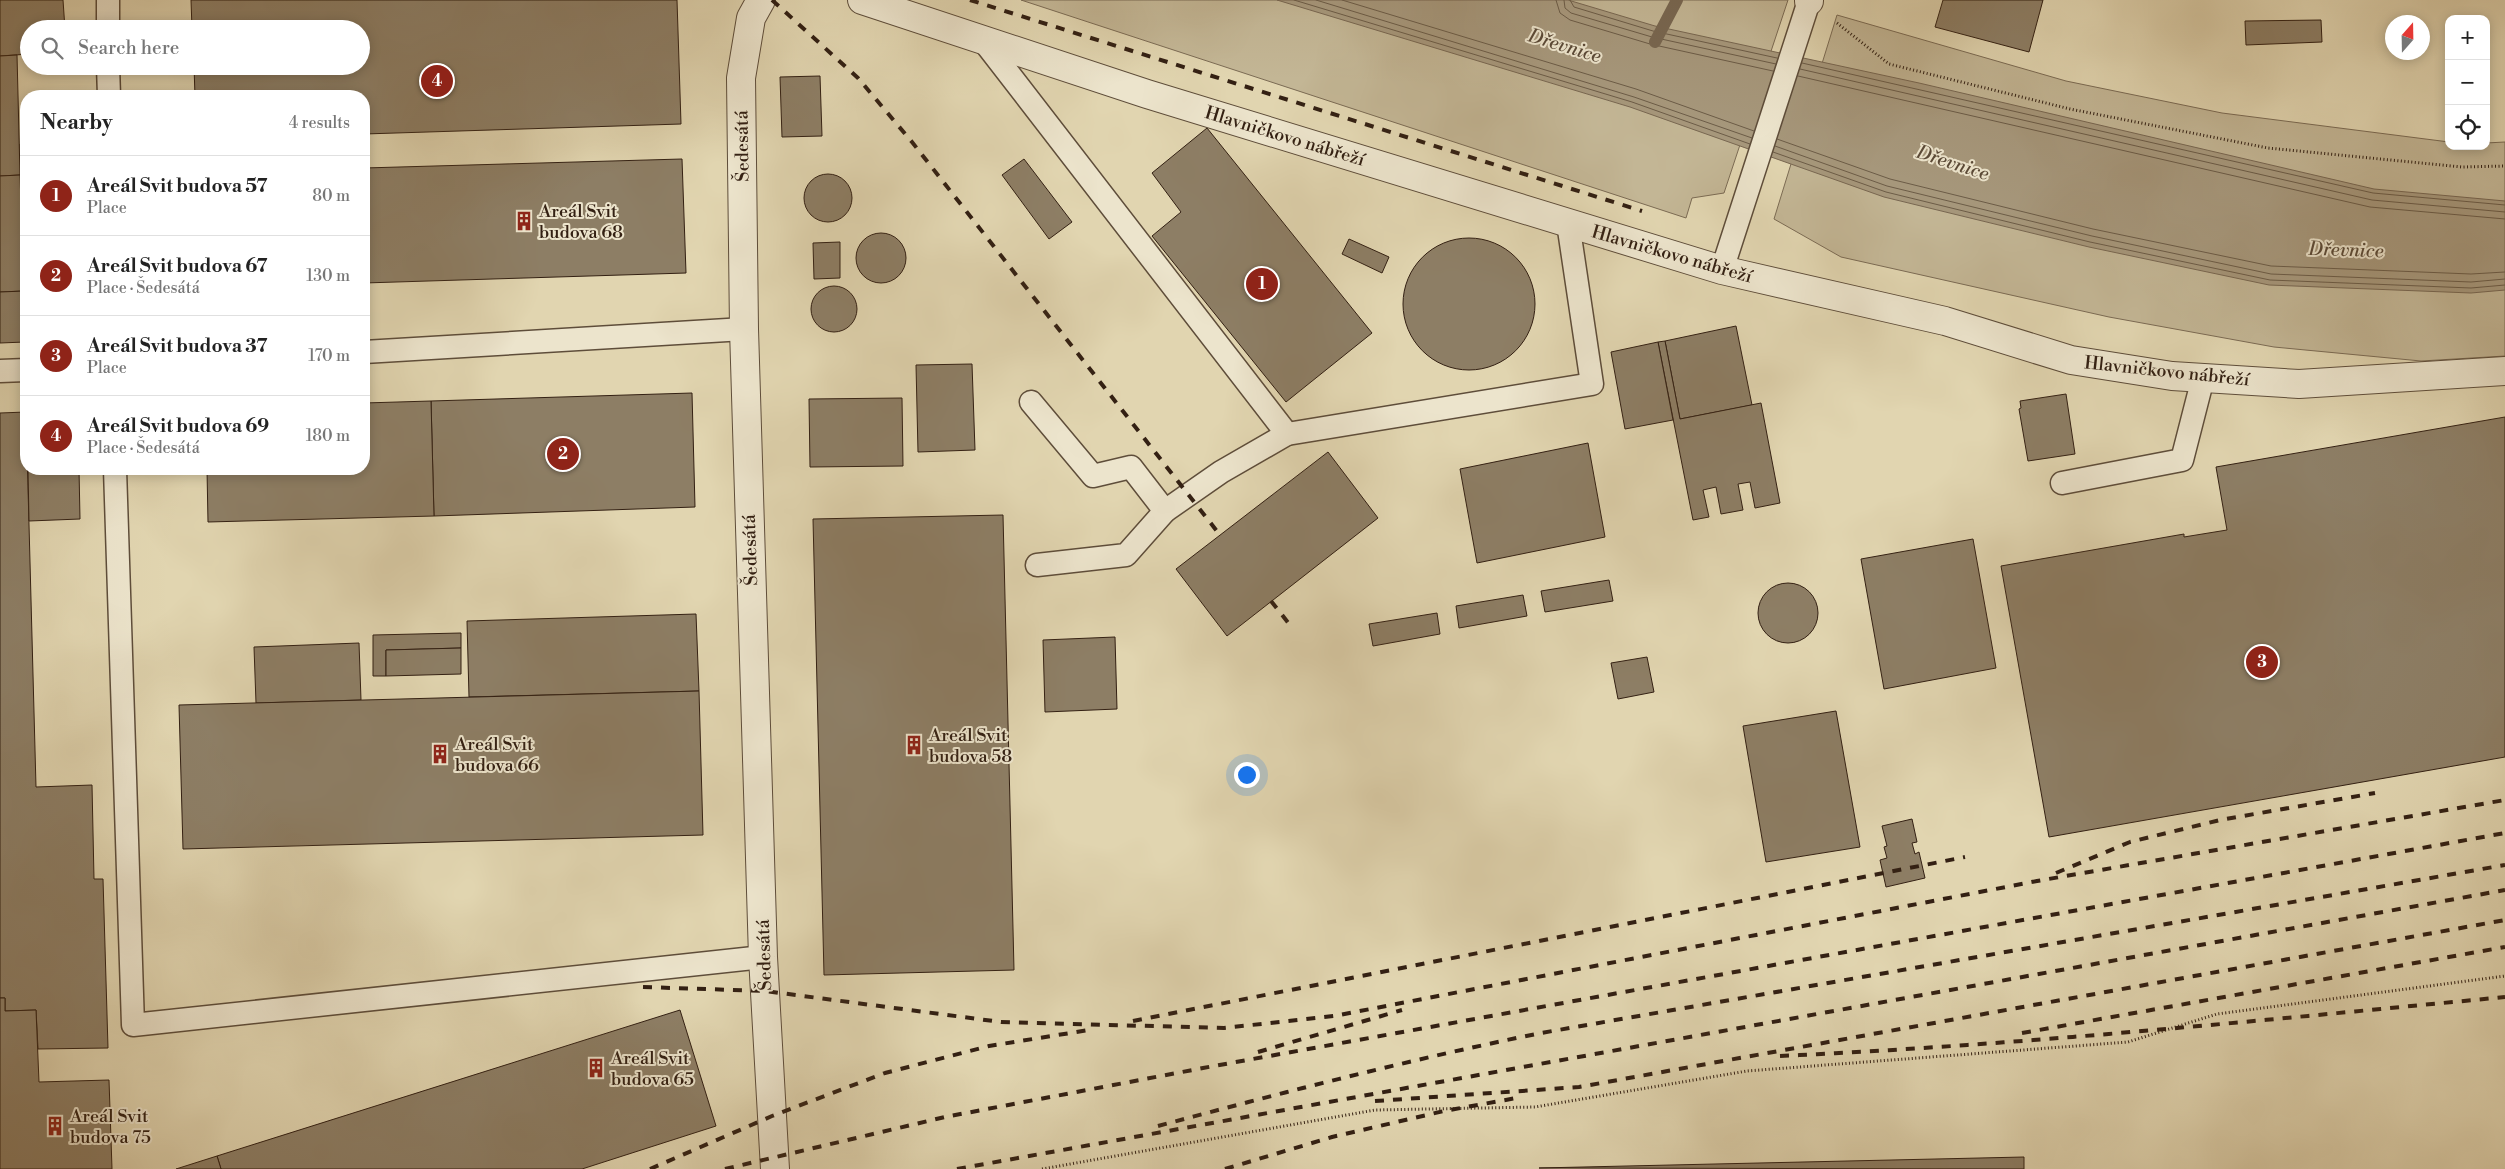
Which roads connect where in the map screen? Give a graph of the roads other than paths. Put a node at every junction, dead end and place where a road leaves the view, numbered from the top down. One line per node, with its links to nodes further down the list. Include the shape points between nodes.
1 (108, 0): 5 (lane)
2 (761, 0): 11 (street, Šedesátá, via 752,18 741,78)
3 (862, 0): 6 (street, Hlavničkovo nábřeží)
4 (1809, 0): 10 (lane)
5 (108, 20)
6 (982, 39): 9 (street, Hlavničkovo nábřeží, via 1157,97); 18 (lane)
7 (108, 75): 8 (lane)
8 (109, 90)
9 (1568, 223): 10 (street, Hlavničkovo nábřeží); 18 (lane, via 1592,384)
10 (1722, 270): 16 (street, Hlavničkovo nábřeží, via 1945,321 2071,360)
11 (744, 329): 12 (lane); 23 (street, Šedesátá)
12 (370, 352)
13 (20, 370): 14 (lane)
14 (0, 371)
15 (2505, 371): 16 (street, Hlavničkovo nábřeží, via 2299,384)
16 (2203, 378): 20 (lane, via 2182,460)
17 (1031, 402): 21 (lane, via 1093,476 1131,467)
18 (1287, 434): 21 (lane, via 1221,472)
19 (115, 475): 23 (lane, via 132,1025)
20 (2062, 483)
21 (1165, 511): 22 (lane, via 1126,555)
22 (1037, 565)
23 (763, 957): 24 (street, Šedesátá)
24 (775, 1169)

